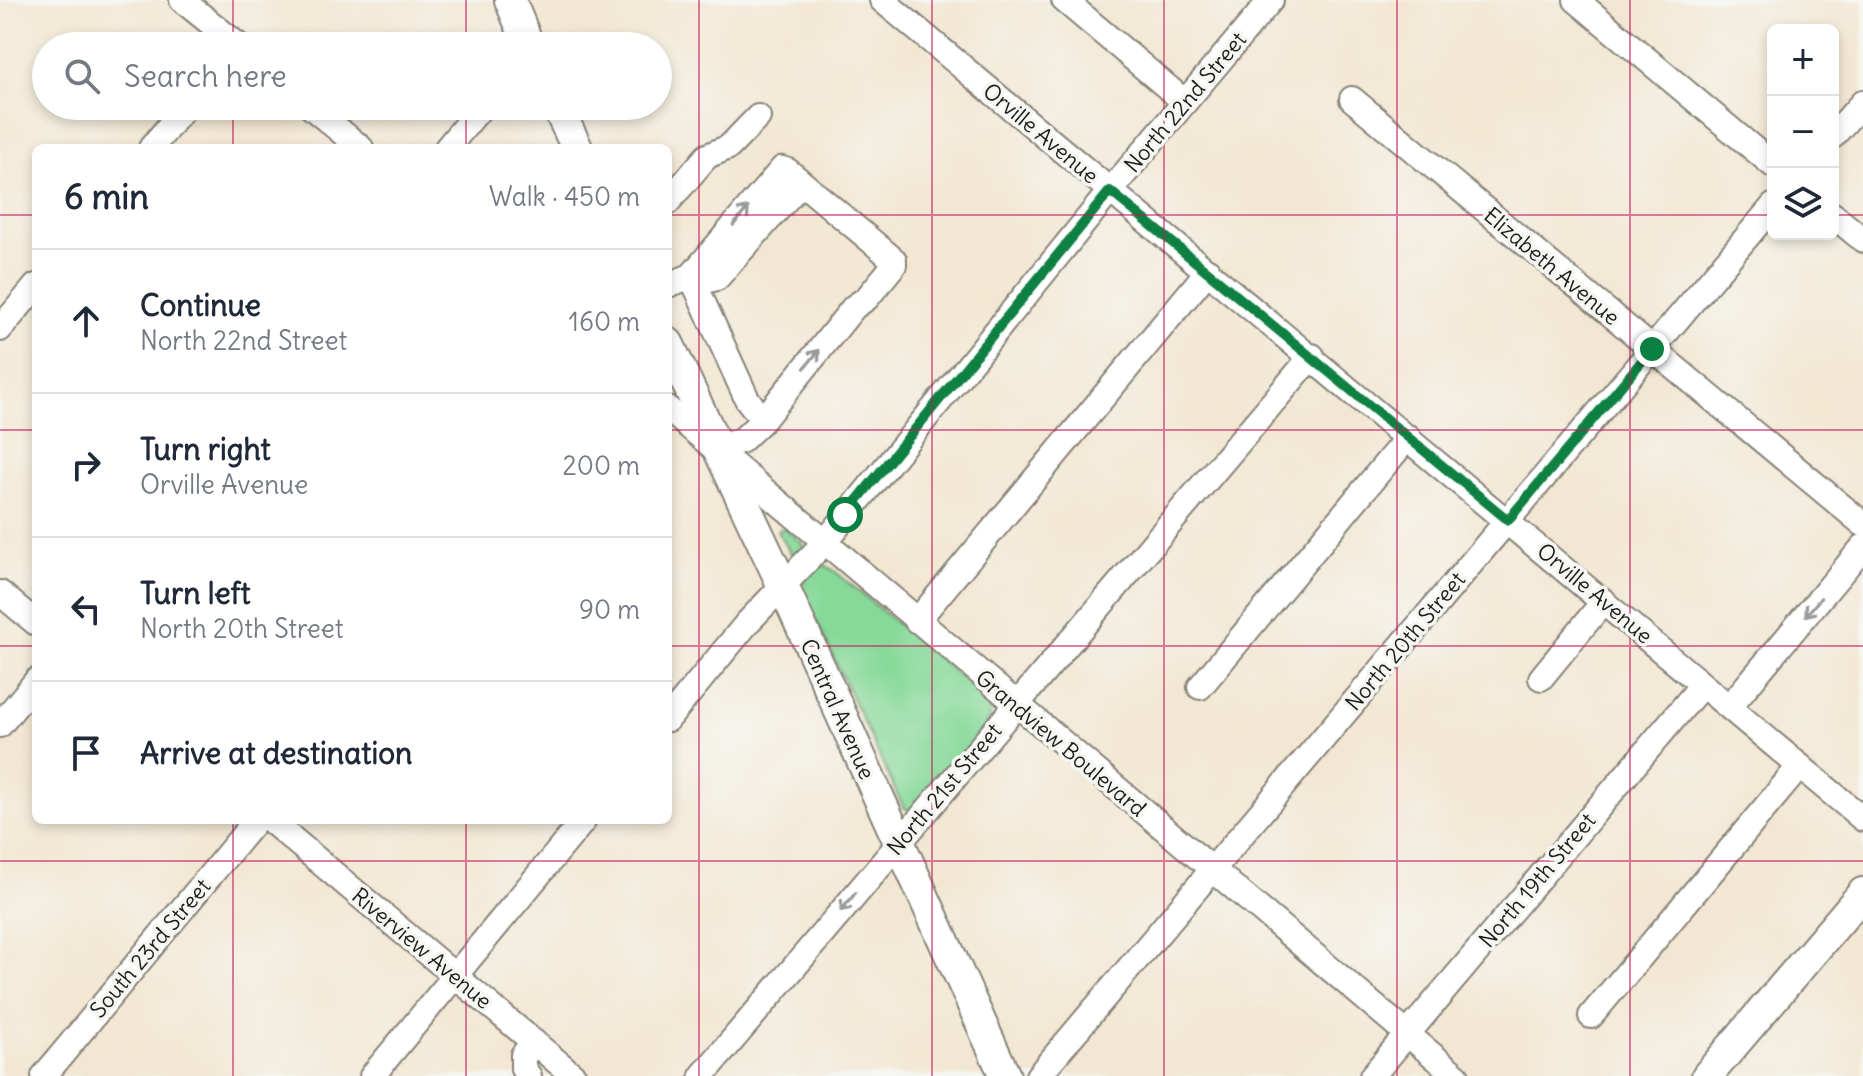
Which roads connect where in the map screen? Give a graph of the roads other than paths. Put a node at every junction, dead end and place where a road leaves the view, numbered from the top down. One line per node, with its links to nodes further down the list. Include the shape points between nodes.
1 (182, 0): 7 (street)
2 (510, 0): 8 (main road)
3 (882, 0): 23 (street, Orville Avenue)
4 (1064, 0): 10 (street)
5 (1576, 0): 22 (street)
6 (1264, 3): 10 (street, North 22nd Street)
7 (221, 32)
8 (523, 32)
9 (1352, 99): 32 (street, Elizabeth Avenue)
10 (1185, 102): 23 (street, North 22nd Street)
11 (1863, 102): 17 (street)
12 (758, 117): 24 (street, via 729,147 707,156)
13 (174, 120): 18 (street)
14 (327, 120): 19 (street)
15 (470, 120): 20 (street)
16 (564, 120): 21 (main road)
17 (1839, 129)
18 (154, 144)
19 (356, 144)
20 (450, 144)
21 (575, 144)
22 (1767, 160)
23 (1110, 191): 28 (street, Orville Avenue); 41 (street, North 22nd Street)
24 (672, 197)
25 (1767, 213): 32 (street, North 20th Street)
26 (1839, 220): 27 (street)
27 (1863, 240)
28 (1208, 271): 34 (street, Orville Avenue); 47 (street)
29 (679, 280): 36 (street); 36 (street, one-way to 29, via 894,265 788,171 777,173)
30 (32, 291): 31 (street)
31 (0, 329)
32 (1652, 349): 39 (street, North 20th Street); 40 (street, Elizabeth Avenue)
33 (672, 352): 38 (main road, Central Avenue)
34 (1312, 356): 37 (street, Orville Avenue); 52 (street, North 21st Street)
35 (672, 412): 38 (street, Grandview Boulevard)
36 (763, 420): 38 (street, via 741,441)
37 (1408, 437): 39 (street, Orville Avenue); 51 (street)
38 (716, 447): 41 (street, Grandview Boulevard); 43 (main road, Central Avenue)
39 (1508, 520): 45 (street, Orville Avenue); 62 (street, North 20th Street)
40 (1863, 524)
41 (825, 542): 43 (street, North 22nd Street); 47 (street, Grandview Boulevard)
42 (1863, 547): 53 (street, one-way to 53)
43 (783, 586): 54 (street, North 22nd Street); 61 (main road, Central Avenue)
44 (0, 593): 46 (street)
45 (1604, 601): 48 (street); 49 (street, Orville Avenue)
46 (32, 620)
47 (917, 621): 52 (street, Grandview Boulevard)
48 (1541, 678)
49 (1702, 685): 53 (street, Orville Avenue); 66 (street, North 19th Street)
50 (32, 686): 55 (street)
51 (1200, 687)
52 (1016, 704): 61 (street, North 21st Street); 62 (street, Grandview Boulevard)
53 (1729, 707): 56 (street, Orville Avenue)
54 (672, 714)
55 (0, 725)
56 (1800, 766): 57 (street, Orville Avenue); 65 (street)
57 (1863, 819)
58 (253, 824): 69 (street, South 23rd Street)
59 (275, 824): 64 (street, Riverview Avenue)
60 (581, 824): 64 (street)
61 (899, 843): 72 (street, North 21st Street, one-way to 72); 73 (main road, Central Avenue)
62 (1210, 871): 66 (street, Grandview Boulevard); 74 (street, North 20th Street)
63 (1863, 893): 77 (main road)
64 (455, 976): 67 (street, Riverview Avenue); 70 (street)
65 (1591, 1016)
66 (1407, 1034): 75 (street, North 19th Street); 76 (street, Grandview Boulevard)
67 (534, 1042): 68 (street, via 523,1055); 71 (street, Riverview Avenue)
68 (523, 1074)
69 (44, 1076)
70 (372, 1076)
71 (574, 1076)
72 (702, 1076)
73 (1005, 1076)
74 (1038, 1076)
75 (1372, 1076)
76 (1457, 1076)
77 (1707, 1076)

